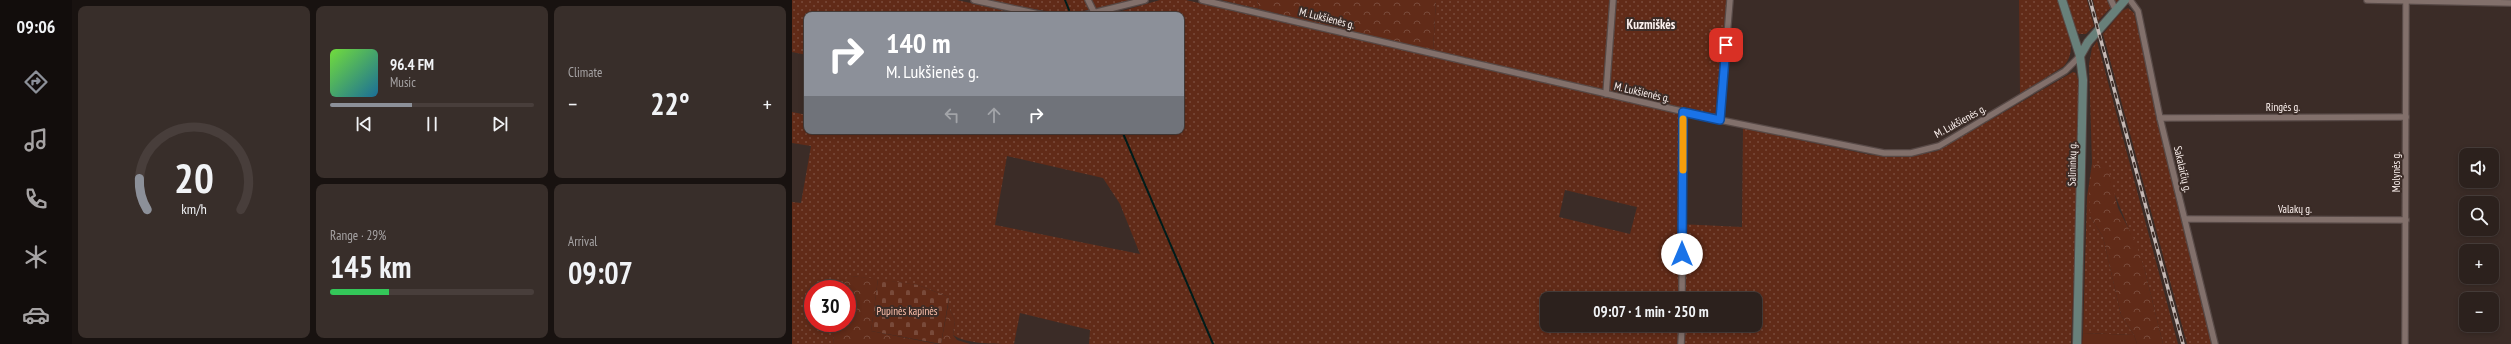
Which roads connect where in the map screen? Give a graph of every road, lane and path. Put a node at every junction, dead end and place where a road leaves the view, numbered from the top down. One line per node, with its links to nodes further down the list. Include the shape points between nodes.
1 (974, 0): 15 (street)
2 (1088, 0): 16 (street)
3 (1145, 0): 17 (street)
4 (1202, 0): 19 (street, M. Lukšienės g.)
5 (1613, 0): 19 (street)
6 (1730, 0): 23 (street)
7 (2062, 0): 18 (main road, Salininkų g.)
8 (2111, 0): 14 (street)
9 (2125, 0): 14 (main road)
10 (2130, 0): 22 (street, Sakalaičių g., via 2138,11)
11 (2367, 0): 12 (street)
12 (2406, 0): 13 (street); 21 (street, Molynės g.)
13 (2511, 3)
14 (2116, 11): 18 (main road, via 2088,42)
15 (1029, 12)
16 (1094, 12)
17 (1102, 12)
18 (2080, 56): 23 (street, M. Lukšienės g., via 2065,71 1940,146 1911,153 1884,153); 29 (main road, Salininkų g., via 2084,80 2084,108)
19 (1606, 94): 20 (street, M. Lukšienės g.)
20 (1683, 112): 23 (street, M. Lukšienės g.); 26 (street)
21 (2406, 117): 22 (street, Ringės g.); 25 (street, Molynės g.)
22 (2160, 118): 24 (street, Sakalaičių g.)
23 (1720, 120)
24 (2185, 219): 25 (street, Valakų g.); 30 (street, Sakalaičių g.)
25 (2406, 220): 31 (street, Molynės g.)
26 (1682, 292)
27 (1682, 332): 28 (street)
28 (1681, 344)
29 (2077, 344)
30 (2215, 344)
31 (2405, 344)

